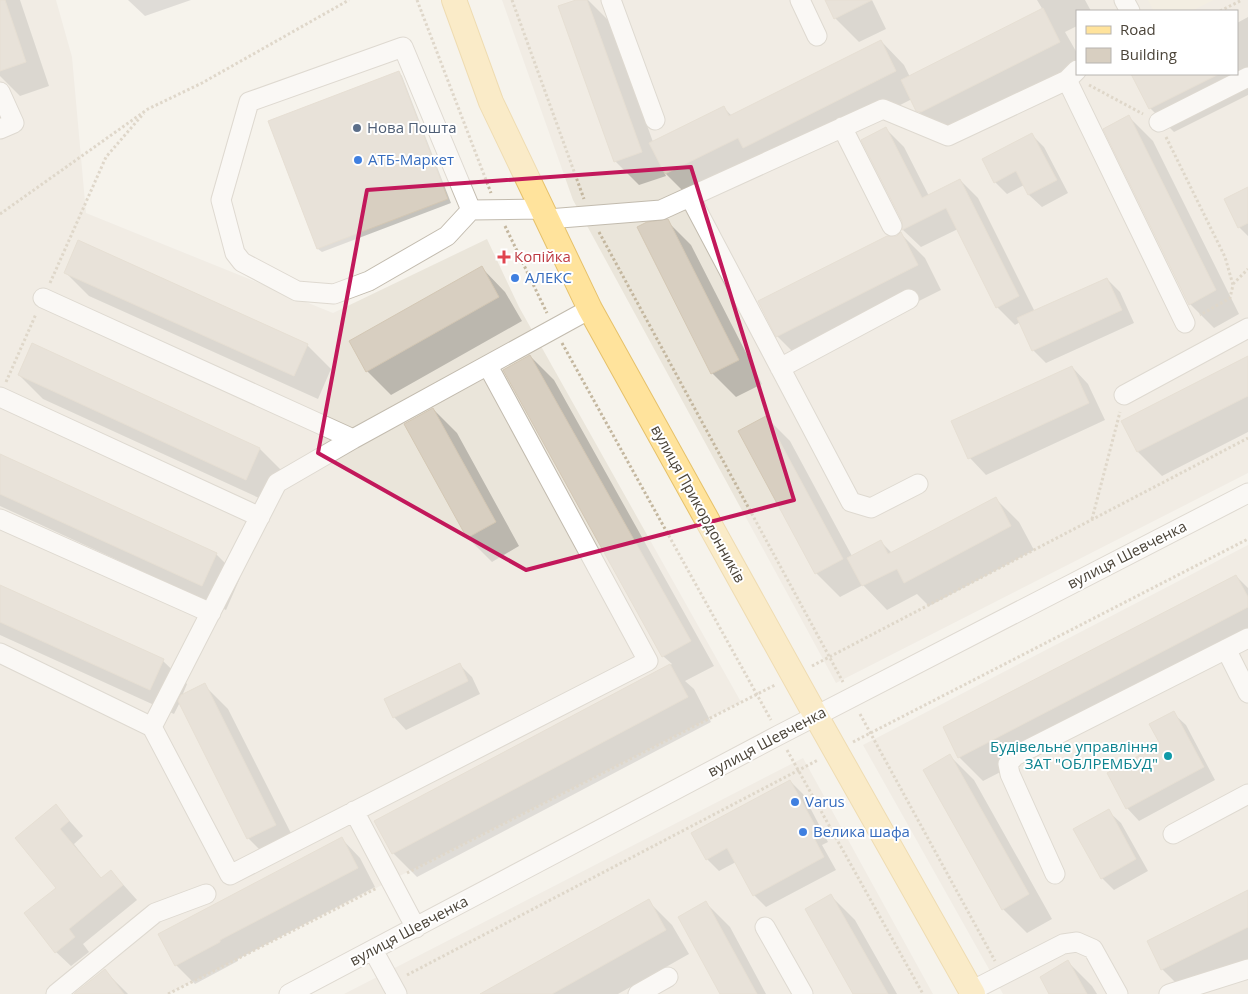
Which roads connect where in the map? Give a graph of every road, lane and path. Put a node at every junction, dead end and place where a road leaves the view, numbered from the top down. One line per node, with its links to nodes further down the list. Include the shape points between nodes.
1 (349, 0): 13 (path, via 202,83)
2 (417, 0): 20 (path)
3 (454, 0): 22 (main road, вулиця Прикордонників, via 491,102)
4 (512, 0): 23 (path)
5 (611, 0): 14 (street)
6 (800, 0): 9 (street)
7 (1242, 0): 8 (path)
8 (1222, 10)
9 (817, 36)
10 (1072, 75): 15 (path); 16 (street, via 948,136 884,108); 30 (street)
11 (1248, 77): 15 (street)
12 (0, 92): 17 (street, via 14,123)
13 (148, 109): 21 (path); 27 (path, via 106,157)
14 (654, 120)
15 (1159, 122): 26 (path, via 1225,256)
16 (842, 128): 18 (street); 24 (street)
17 (0, 129)
18 (690, 198): 23 (street, via 661,210); 34 (street)
19 (471, 210): 19 (street, via 403,47 250,102 221,200 235,253 242,262 297,291 334,294 369,281 447,236); 20 (street)
20 (497, 210): 22 (street); 32 (path)
21 (0, 214)
22 (545, 214): 23 (street); 29 (main road, вулиця Прикордонників)
23 (590, 216): 49 (path)
24 (892, 226)
25 (1248, 269): 26 (path)
26 (1233, 285): 30 (path, via 1230,298)
27 (43, 298): 35 (path); 38 (street)
28 (909, 299): 34 (street)
29 (590, 309): 32 (street); 50 (main road, вулиця Прикордонників)
30 (1185, 323)
31 (1248, 328): 36 (street)
32 (555, 330): 33 (street); 52 (path)
33 (488, 366): 38 (street); 60 (street, via 648,661)
34 (780, 368): 39 (street, via 851,502 871,508)
35 (2, 392): 41 (street)
36 (1124, 395): 43 (path)
37 (1248, 438): 43 (path)
38 (353, 439): 41 (street, via 277,483)
39 (918, 484)
40 (1248, 493): 53 (street, вулиця Шевченка)
41 (260, 517): 45 (street)
42 (0, 519): 45 (street)
43 (1092, 520): 49 (path)
44 (1248, 539): 55 (path)
45 (210, 613): 54 (street)
46 (1248, 638): 47 (street)
47 (1226, 650): 51 (street); 62 (street, via 1016,756 1008,764)
48 (0, 653): 54 (street)
49 (829, 657): 50 (path)
50 (794, 676): 52 (path); 53 (main road, вулиця Прикордонників)
51 (1248, 693)
52 (757, 695): 56 (path); 63 (path)
53 (816, 716): 56 (street, вулиця Шевченка); 57 (main road, вулиця Прикордонників)
54 (152, 727): 60 (street, via 230,875)
55 (870, 733): 57 (path); 69 (path)
56 (779, 735): 58 (path); 65 (street, вулиця Шевченка)
57 (835, 751): 58 (path); 72 (main road, вулиця Прикордонників)
58 (799, 770): 71 (path); 78 (path)
59 (1248, 794): 61 (street)
60 (354, 811): 63 (street)
61 (1173, 834)
62 (1055, 874)
63 (391, 880): 65 (street); 74 (path)
64 (206, 894): 73 (street, via 155,913)
65 (416, 928): 67 (street, вулиця Шевченка)
66 (766, 928): 77 (street)
67 (373, 950): 71 (street); 75 (street, вулиця Шевченка)
68 (1248, 969): 80 (street)
69 (1003, 975): 72 (street); 79 (street, via 1063,944 1077,942 1093,950)
70 (668, 977): 76 (street)
71 (394, 989)
72 (972, 992)
73 (56, 994)
74 (168, 994)
75 (289, 994)
76 (638, 994)
77 (803, 994)
78 (923, 994)
79 (1118, 994)
80 (1169, 994)

